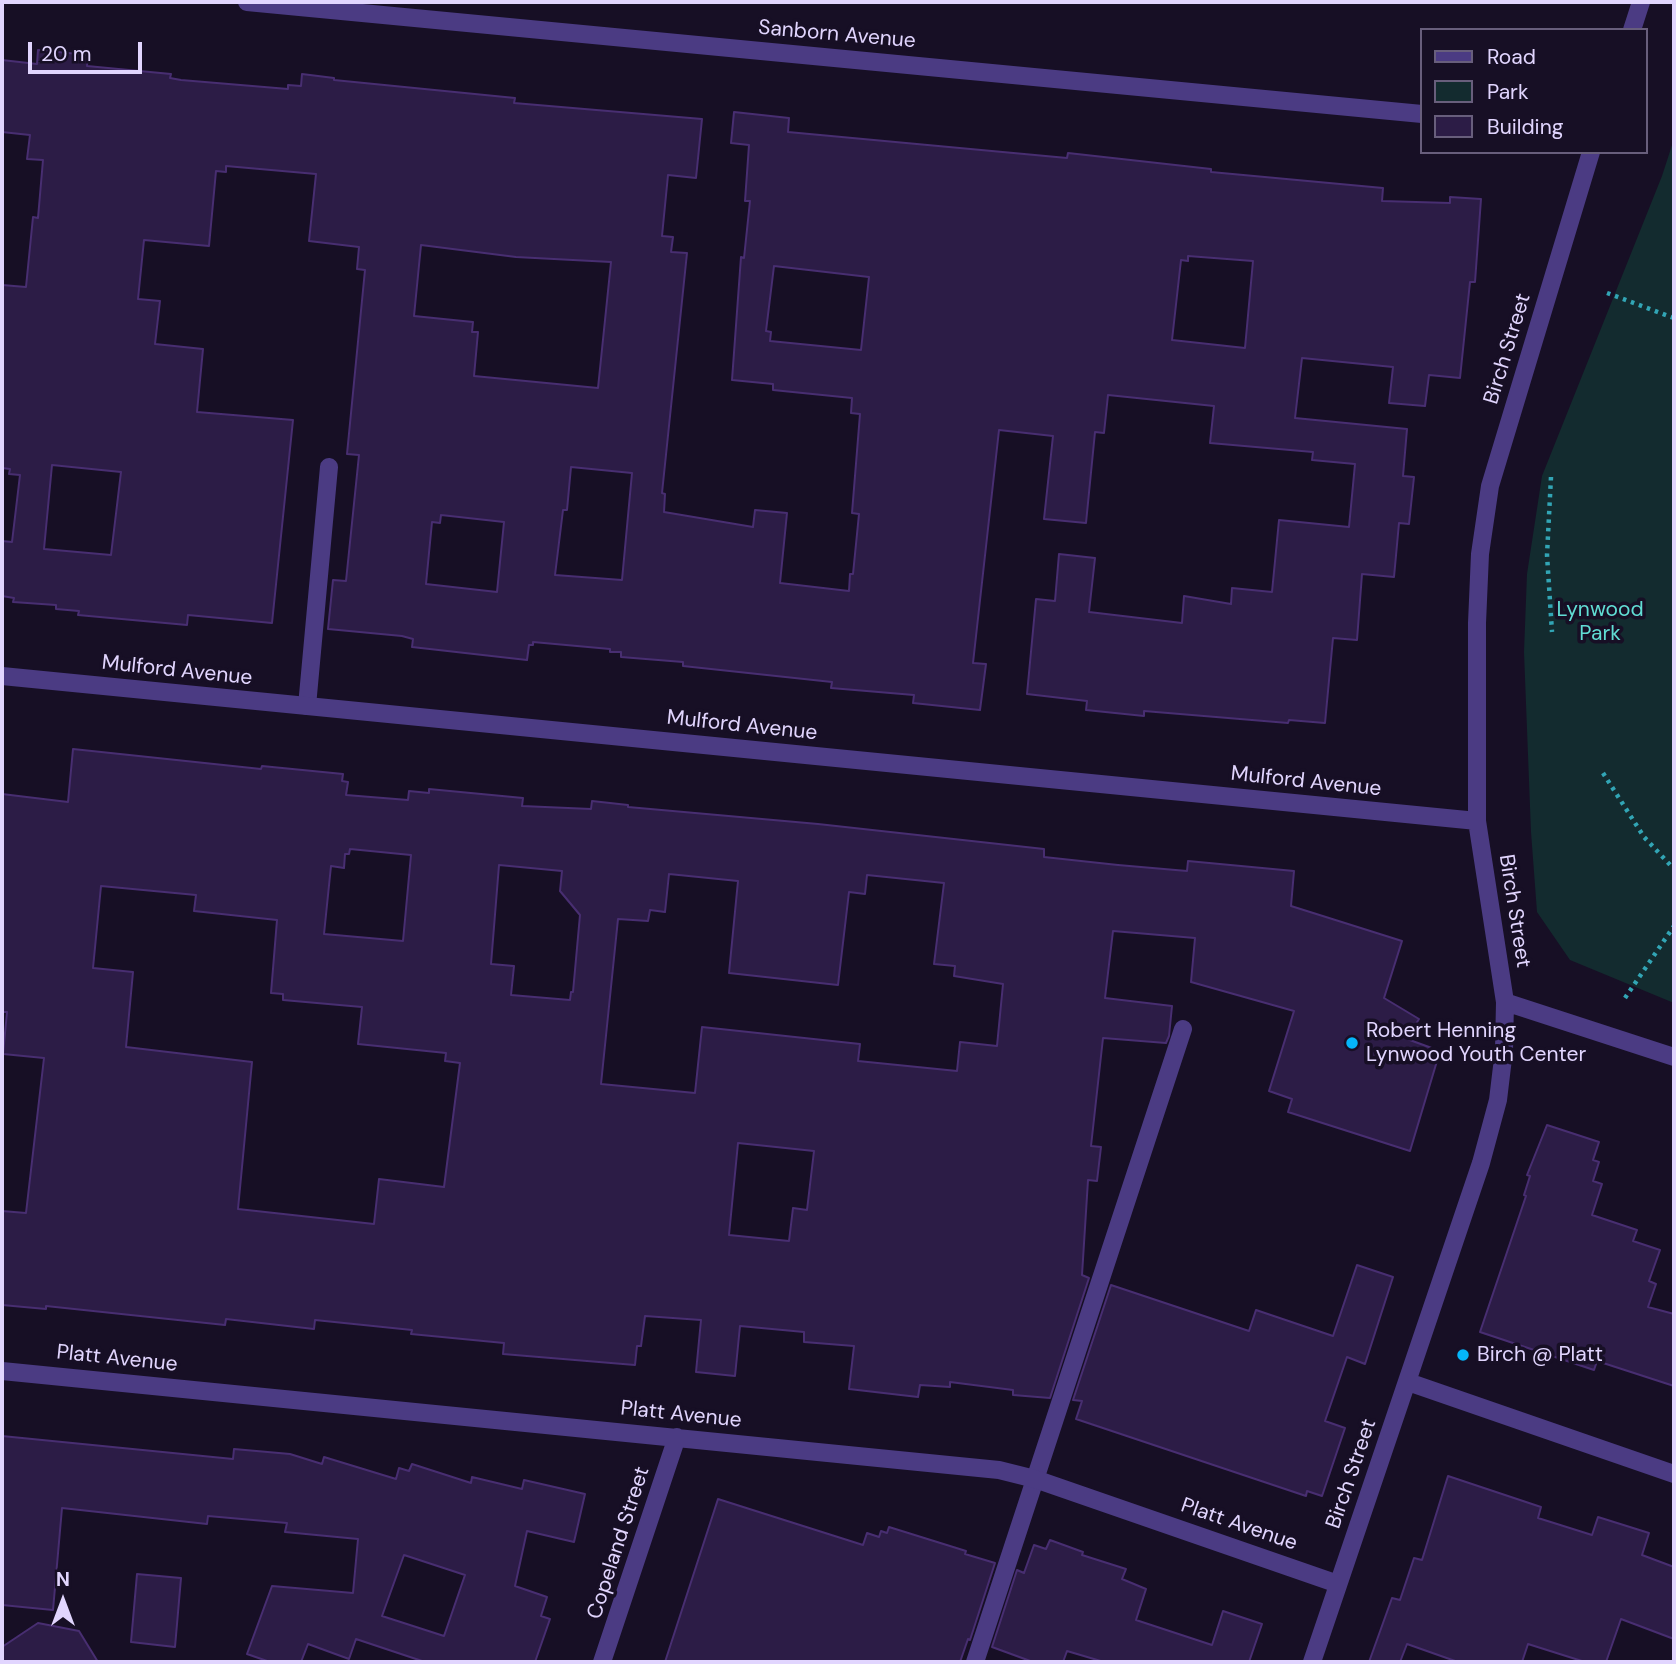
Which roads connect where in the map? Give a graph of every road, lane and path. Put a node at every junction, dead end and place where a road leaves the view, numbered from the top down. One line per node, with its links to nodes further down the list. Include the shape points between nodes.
1 (247, 2): 4 (street, Sanborn Avenue)
2 (1642, 2): 3 (street)
3 (1633, 28)
4 (1420, 114)
5 (1590, 154): 14 (street, Birch Street, via 1490,486 1480,554)
6 (1607, 293): 7 (path)
7 (1674, 317)
8 (329, 467): 12 (street)
9 (1551, 477): 10 (path, via 1547,555)
10 (1552, 632)
11 (2, 676): 12 (street, Mulford Avenue)
12 (307, 706): 14 (street, Mulford Avenue)
13 (1603, 773): 15 (path, via 1644,836)
14 (1477, 821): 18 (street, Birch Street)
15 (1674, 869)
16 (1674, 926): 17 (path)
17 (1625, 998)
18 (1505, 1002): 20 (street); 22 (street, Birch Street, via 1498,1100)
19 (1183, 1029): 25 (street)
20 (1674, 1057)
21 (2, 1371): 23 (street, Platt Avenue)
22 (1408, 1382): 24 (street); 26 (street, Birch Street)
23 (677, 1437): 25 (street, Platt Avenue, via 957,1465); 27 (street, Copeland Street)
24 (1674, 1474)
25 (1035, 1479): 26 (street, Platt Avenue); 28 (street)
26 (1338, 1584): 29 (street, Birch Street)
27 (603, 1662)
28 (975, 1662)
29 (1312, 1662)

